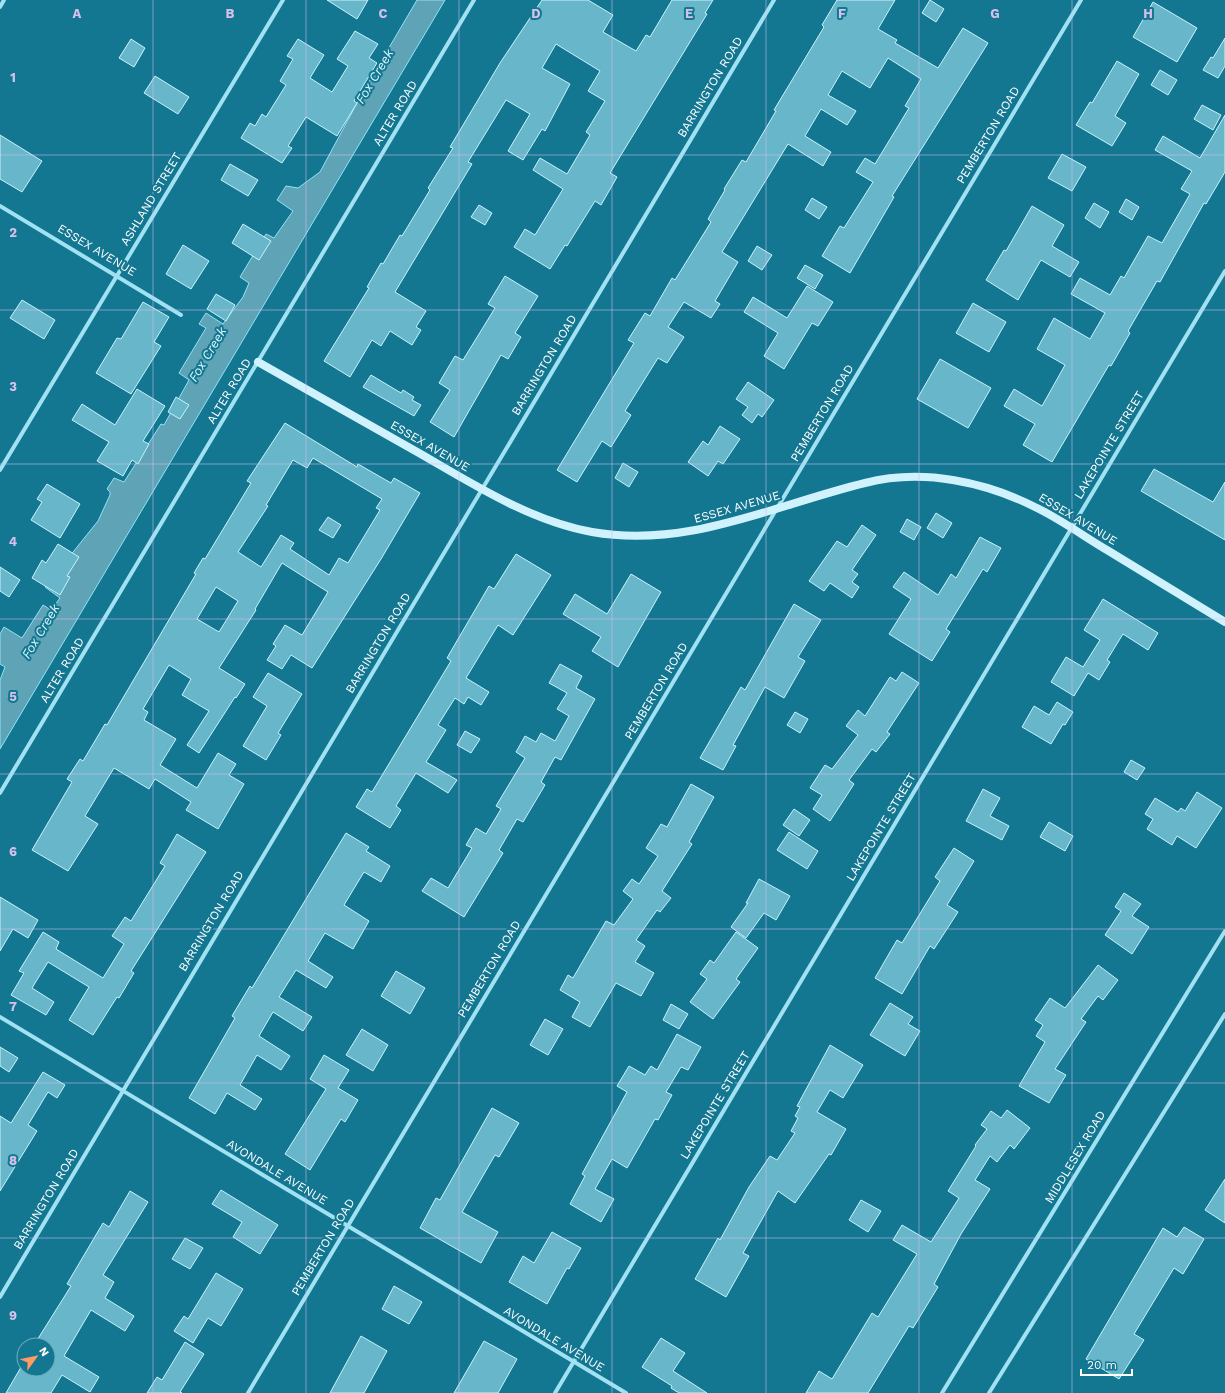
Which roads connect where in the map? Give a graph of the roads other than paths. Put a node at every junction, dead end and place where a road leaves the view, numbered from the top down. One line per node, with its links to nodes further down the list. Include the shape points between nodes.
1 (4, 0): 6 (street)
2 (283, 0): 9 (street, ASHLAND STREET)
3 (474, 0): 11 (street, ALTER ROAD)
4 (774, 0): 13 (street, BARRINGTON ROAD)
5 (1081, 0): 14 (street, PEMBERTON ROAD)
6 (0, 7)
7 (0, 206): 9 (street, ESSEX AVENUE)
8 (1225, 271): 15 (street, LAKEPOINTE STREET)
9 (117, 276): 10 (street, ESSEX AVENUE); 12 (street, ASHLAND STREET)
10 (181, 315)
11 (258, 362): 13 (street, ESSEX AVENUE); 17 (street, ALTER ROAD)
12 (0, 470)
13 (482, 488): 14 (street, ESSEX AVENUE, via 521,509 555,523 590,532 624,536 661,536 690,532); 21 (street, BARRINGTON ROAD)
14 (777, 508): 15 (street, ESSEX AVENUE, via 868,482 902,477 930,477 964,482 1004,493 1040,509); 22 (street, PEMBERTON ROAD)
15 (1071, 528): 16 (street, ESSEX AVENUE); 24 (street, LAKEPOINTE STREET)
16 (1225, 622)
17 (0, 793)
18 (1225, 931): 28 (street, MIDDLESEX ROAD)
19 (1225, 1014): 29 (street)
20 (0, 1017): 21 (street, AVONDALE AVENUE)
21 (122, 1091): 22 (street, AVONDALE AVENUE); 23 (street, BARRINGTON ROAD)
22 (348, 1226): 24 (street, AVONDALE AVENUE); 25 (street, PEMBERTON ROAD)
23 (0, 1296)
24 (573, 1362): 26 (street, LAKEPOINTE STREET); 27 (street, AVONDALE AVENUE)
25 (248, 1393)
26 (555, 1393)
27 (626, 1393)
28 (942, 1393)
29 (989, 1393)

